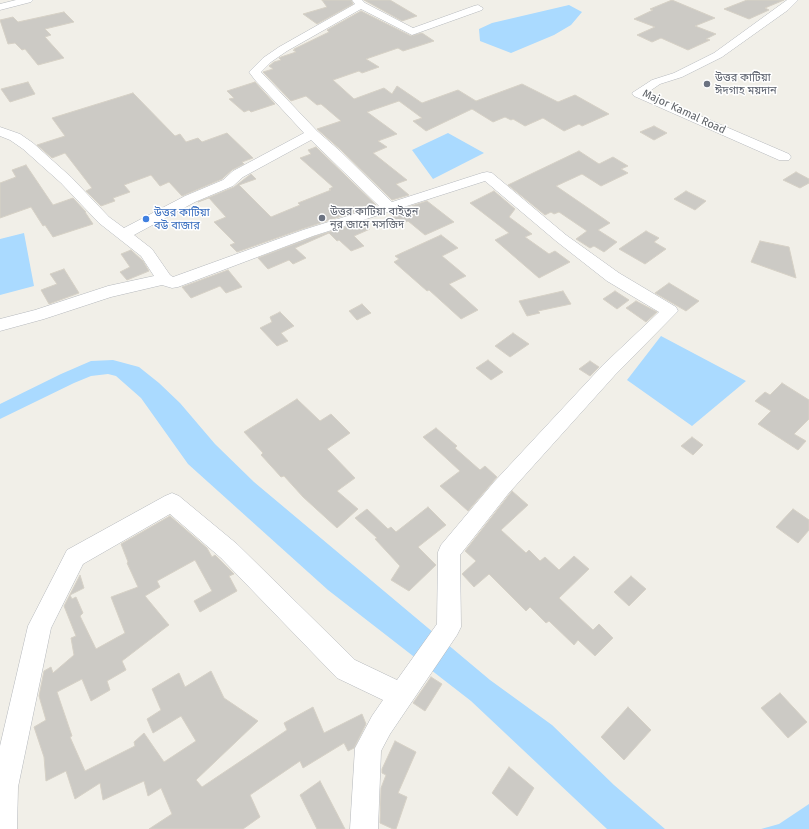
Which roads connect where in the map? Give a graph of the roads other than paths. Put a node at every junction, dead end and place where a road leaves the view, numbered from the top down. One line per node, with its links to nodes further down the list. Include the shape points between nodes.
1 (28, 0): 4 (street)
2 (793, 0): 8 (street, Major Kamal Road, via 718,55 678,75 656,82 638,93)
3 (359, 3): 5 (street, via 412,32); 7 (street, via 283,49 255,72)
4 (0, 7)
5 (478, 8)
6 (0, 131): 10 (street, via 28,146 66,180 104,220)
7 (312, 134): 9 (street); 10 (street, via 238,174 228,183 190,199)
8 (784, 157)
9 (389, 207): 11 (street, via 308,233 172,283); 13 (street, via 487,176 561,238 613,277 670,311 604,376 501,488 449,552 449,627)
10 (124, 235): 11 (street, via 146,252)
11 (164, 279): 12 (street, via 108,292)
12 (0, 325)
13 (401, 695): 14 (street, via 346,669 229,551 172,502 75,557 40,626 4,787); 15 (street, via 368,748)
14 (3, 829)
15 (364, 829)

